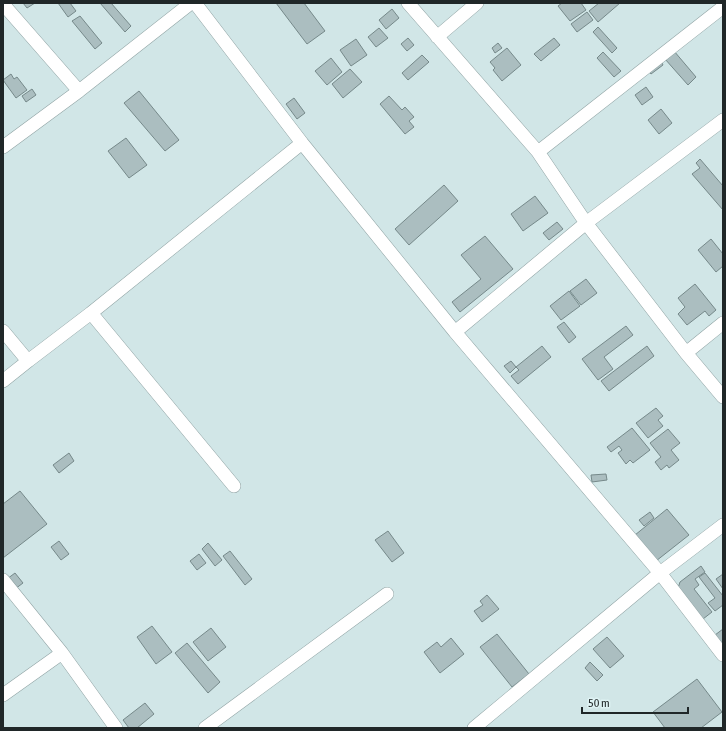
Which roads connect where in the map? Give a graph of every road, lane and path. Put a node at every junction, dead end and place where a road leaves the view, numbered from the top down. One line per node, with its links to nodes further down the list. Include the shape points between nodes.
1 (191, 3): 8 (street)
2 (195, 3): 11 (street)
3 (408, 3): 7 (street)
4 (477, 3): 7 (street)
5 (3, 4): 8 (street)
6 (723, 7): 12 (street)
7 (437, 37): 12 (street)
8 (79, 91): 10 (street)
9 (723, 120): 13 (street)
10 (5, 142)
11 (302, 143): 14 (street); 17 (street)
12 (538, 152): 13 (street)
13 (586, 223): 17 (street); 18 (street)
14 (91, 313): 19 (street); 22 (street)
15 (723, 324): 18 (street)
16 (3, 331): 19 (street)
17 (455, 332): 24 (street)
18 (686, 353): 21 (street)
19 (28, 361): 20 (street)
20 (3, 381)
21 (723, 397)
22 (234, 486)
23 (723, 525): 24 (street)
24 (660, 573): 28 (street); 32 (street)
25 (3, 580): 27 (street)
26 (387, 594): 31 (street)
27 (62, 653): 29 (street); 30 (street)
28 (723, 655)
29 (3, 695)
30 (116, 728)
31 (205, 728)
32 (474, 728)

